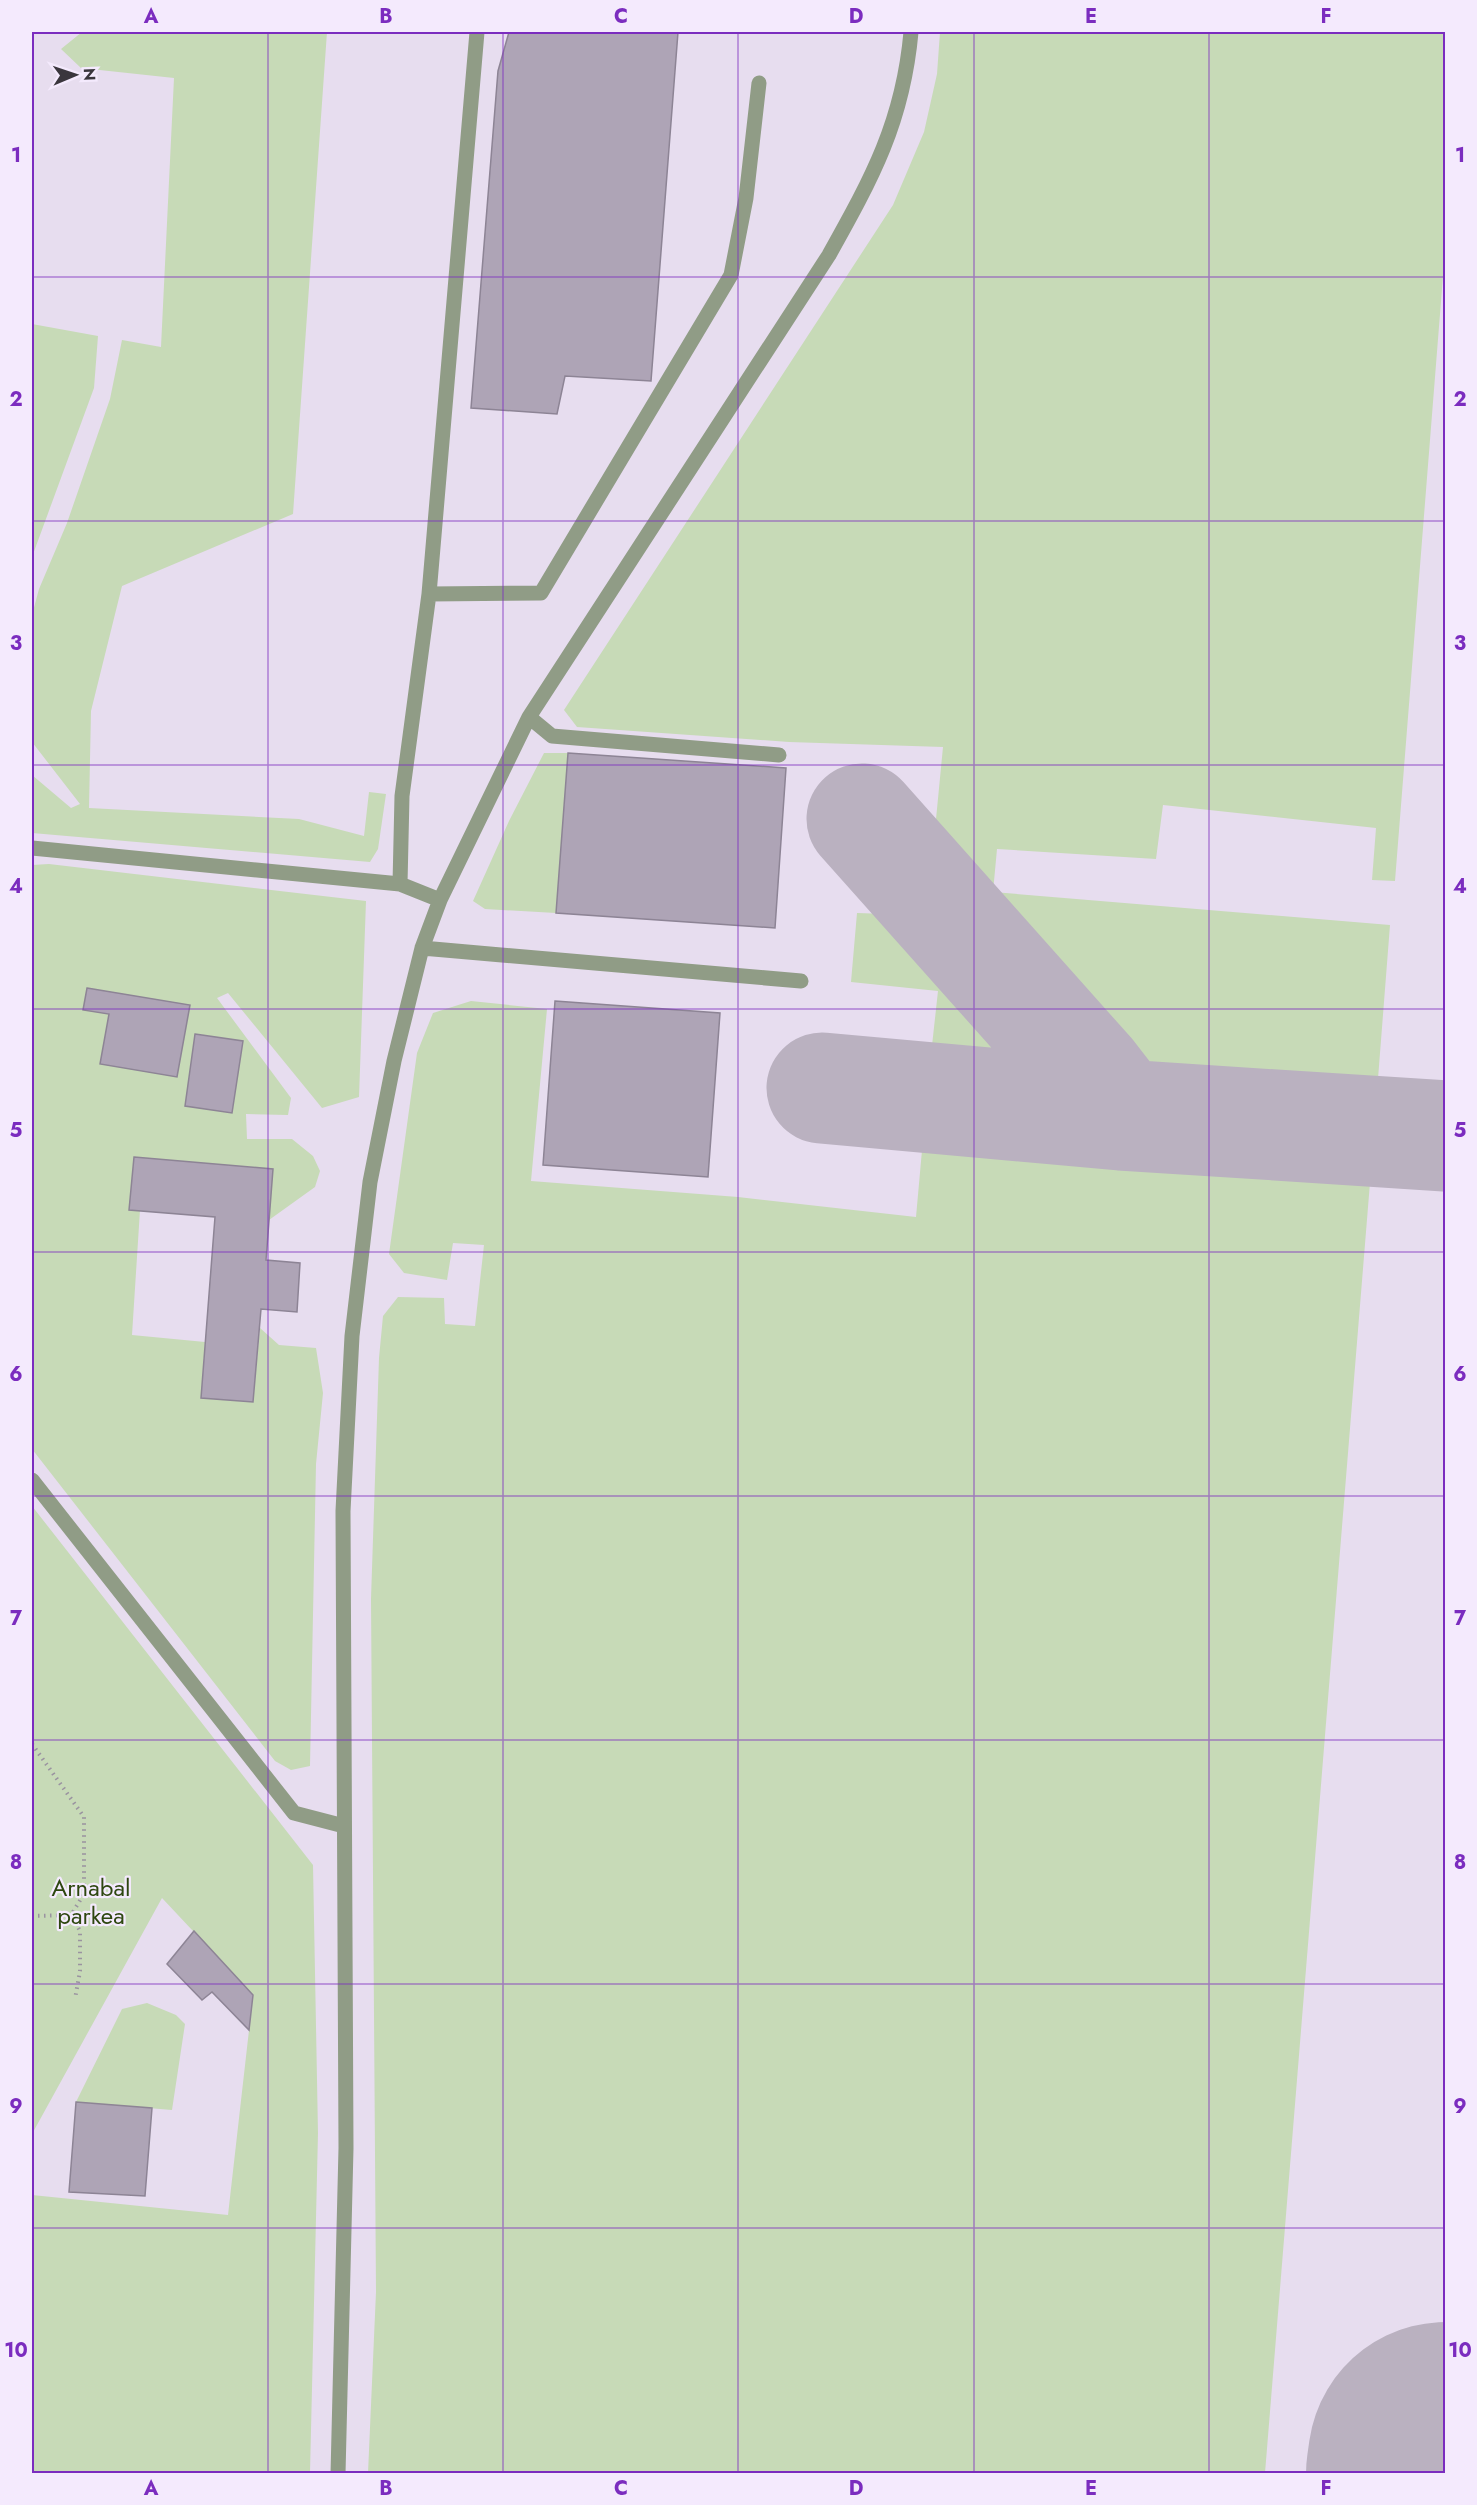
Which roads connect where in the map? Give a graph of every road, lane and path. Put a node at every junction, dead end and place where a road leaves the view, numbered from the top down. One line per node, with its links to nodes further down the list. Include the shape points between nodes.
1 (477, 32): 4 (lane)
2 (911, 32): 5 (lane, via 908,68 892,129 871,179 834,246)
3 (759, 83): 4 (lane, via 746,198 731,275 541,593)
4 (429, 594): 8 (lane, via 402,796)
5 (529, 717): 6 (lane, via 552,736); 9 (lane)
6 (779, 756)
7 (32, 848): 8 (lane)
8 (400, 884): 9 (lane)
9 (440, 900): 10 (lane)
10 (423, 948): 11 (lane); 14 (lane, via 394,1060 370,1182 352,1336 343,1511)
11 (801, 981)
12 (32, 1480): 14 (lane, via 294,1813)
13 (32, 1744): 15 (path, via 84,1817 84,1894)
14 (344, 1827): 18 (lane, via 346,2148)
15 (71, 1915): 16 (path); 17 (path, via 80,1931)
16 (32, 1916)
17 (75, 1999)
18 (338, 2474)

